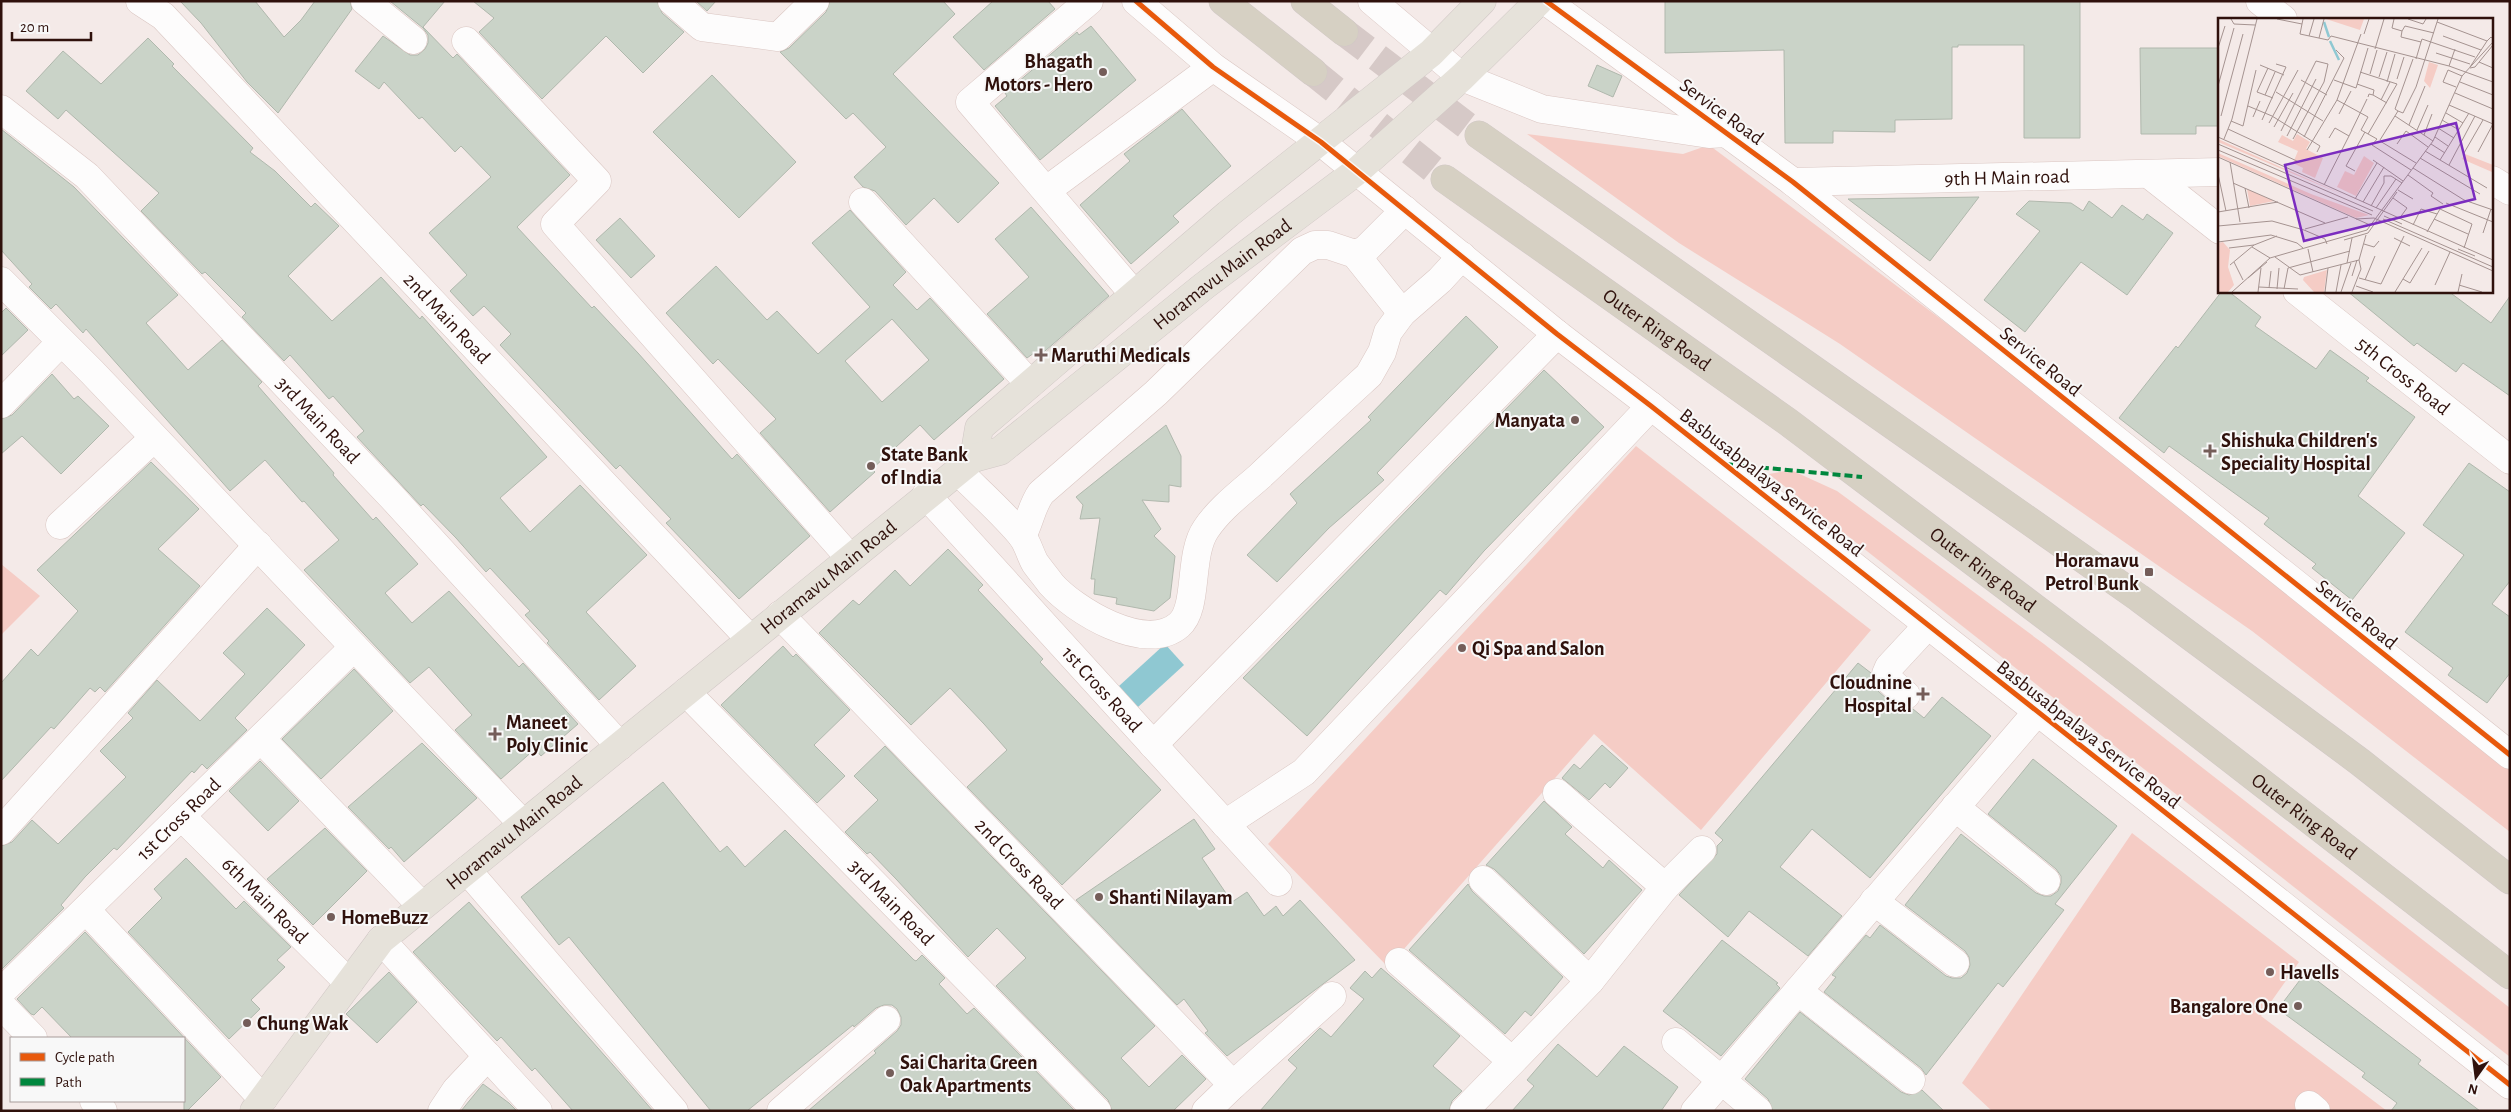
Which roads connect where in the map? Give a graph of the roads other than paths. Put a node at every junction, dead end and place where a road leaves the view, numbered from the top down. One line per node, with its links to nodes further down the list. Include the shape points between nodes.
1 (140, 1): 58 (street, 2nd Main Road, via 170,24)
2 (365, 1): 16 (street)
3 (672, 1): 4 (street, via 702,26 778,36)
4 (815, 1)
5 (1089, 1): 32 (street, via 970,102)
6 (1136, 1): 19 (street, Basbusabpalaya Service Road)
7 (1223, 1): 20 (highway)
8 (1305, 1): 15 (highway)
9 (1372, 1): 18 (street)
10 (1482, 1): 18 (main road, Horamavu Main Road)
11 (1539, 1): 21 (main road, Horamavu Main Road)
12 (1546, 1): 23 (street, Service Road)
13 (2260, 1): 14 (street)
14 (2282, 18)
15 (1344, 32)
16 (413, 40)
17 (466, 41): 55 (street, via 597,181 555,224)
18 (1432, 53): 21 (street); 25 (main road, Horamavu Main Road)
19 (1213, 67): 25 (street, Basbusabpalaya Service Road); 32 (street)
20 (1313, 72)
21 (1462, 77): 23 (street, via 1542,109 1709,134); 26 (main road, Horamavu Main Road)
22 (1, 109): 65 (street, 3rd Main Road, via 87,176 391,496)
23 (1727, 133): 31 (street, Service Road)
24 (1479, 135): 76 (highway, via 2139,598 2360,762)
25 (1321, 142): 26 (street, Basbusabpalaya Service Road); 41 (main road, Horamavu Main Road)
26 (1357, 171): 35 (street, Basbusabpalaya Service Road); 50 (main road, Horamavu Main Road, via 1204,286 1000,451)
27 (2218, 172): 28 (street, 9th H Main road)
28 (2150, 175): 31 (street, 9th H Main road); 36 (street)
29 (1445, 179): 86 (highway, Outer Ring Road, via 1803,433 2101,658)
30 (2494, 181): 33 (street)
31 (1793, 182): 66 (street, Service Road)
32 (1047, 190): 41 (street)
33 (2510, 191)
34 (863, 202): 45 (street)
35 (1405, 210): 37 (street, via 1365,250); 38 (street, Basbusabpalaya Service Road)
36 (2218, 228)
37 (1355, 254): 42 (street); 53 (street, via 1328,245 1315,245 1302,251 1156,393 1041,493 1030,511)
38 (1462, 256): 42 (street); 43 (street, Basbusabpalaya Service Road)
39 (1, 282): 44 (street)
40 (2298, 292): 49 (street, 5th Cross Road)
41 (1133, 293): 45 (main road, Horamavu Main Road)
42 (1402, 313): 53 (street, via 1388,332 1382,352 1369,375 1205,529 1193,563 1187,612 1178,625 1160,633 1137,633 1083,612 1044,576)
43 (1557, 334): 47 (street, Basbusabpalaya Service Road); 64 (street)
44 (60, 343): 46 (street); 48 (street)
45 (1030, 384): 50 (main road, Horamavu Main Road, via 979,428)
46 (1, 404)
47 (1651, 406): 57 (street, Basbusabpalaya Service Road); 71 (street, via 1304,772)
48 (154, 438): 52 (street); 54 (street)
49 (2510, 460)
50 (966, 464): 51 (main road, Horamavu Main Road); 53 (street)
51 (926, 495): 55 (main road, Horamavu Main Road); 64 (street, 1st Cross Road)
52 (60, 525)
53 (1022, 536)
54 (258, 546): 59 (street); 72 (street)
55 (850, 558): 56 (main road, Horamavu Main Road)
56 (780, 615): 58 (main road, Horamavu Main Road); 100 (street, 2nd Cross Road)
57 (1928, 625): 61 (street, via 1886,674); 62 (street, Basbusabpalaya Service Road)
58 (750, 639): 60 (main road, Horamavu Main Road)
59 (354, 647): 63 (street, 1st Cross Road); 70 (street)
60 (686, 692): 65 (main road, Horamavu Main Road); 107 (street, 3rd Main Road)
61 (1906, 695)
62 (2037, 712): 68 (street); 101 (street, Basbusabpalaya Service Road)
63 (261, 739): 69 (street, 1st Cross Road); 81 (street)
64 (1153, 745): 71 (street, 1st Cross Road)
65 (620, 746): 70 (main road, Horamavu Main Road)
66 (2510, 756)
67 (1557, 792): 79 (street)
68 (1956, 807): 77 (street); 80 (street)
69 (181, 816): 82 (street, 1st Cross Road); 88 (street, 6th Main Road)
70 (523, 824): 74 (main road, Horamavu Main Road)
71 (1225, 824): 78 (street, 1st Cross Road)
72 (1, 831)
73 (1702, 850): 79 (street)
74 (467, 870): 81 (main road, Horamavu Main Road); 105 (street)
75 (1482, 880): 87 (street)
76 (2510, 880)
77 (2046, 881)
78 (1278, 882)
79 (1665, 887): 87 (street)
80 (1874, 901): 85 (street); 89 (street)
81 (422, 906): 83 (main road, Horamavu Main Road)
82 (86, 910): 90 (street, 1st Cross Road); 102 (street)
83 (381, 940): 88 (main road, Horamavu Main Road); 96 (street)
84 (1399, 962): 97 (street)
85 (1955, 963)
86 (2510, 975)
87 (1590, 981): 97 (street)
88 (349, 983): 102 (main road, Horamavu Main Road)
89 (1798, 991): 98 (street); 99 (street)
90 (1, 992)
91 (1332, 996): 100 (street)
92 (1, 1005): 94 (street)
93 (886, 1020): 106 (street)
94 (32, 1037)
95 (1676, 1042): 98 (street)
96 (488, 1056): 103 (street, via 456,1090); 104 (street)
97 (1512, 1061): 109 (street)
98 (1722, 1079): 110 (street); 111 (street)
99 (1910, 1080)
100 (1233, 1085): 108 (street)
101 (2510, 1085)
102 (258, 1105)
103 (442, 1111)
104 (538, 1111)
105 (674, 1111)
106 (781, 1111)
107 (1097, 1111)
108 (1206, 1111)
109 (1464, 1111)
110 (1694, 1111)
111 (1758, 1111)

